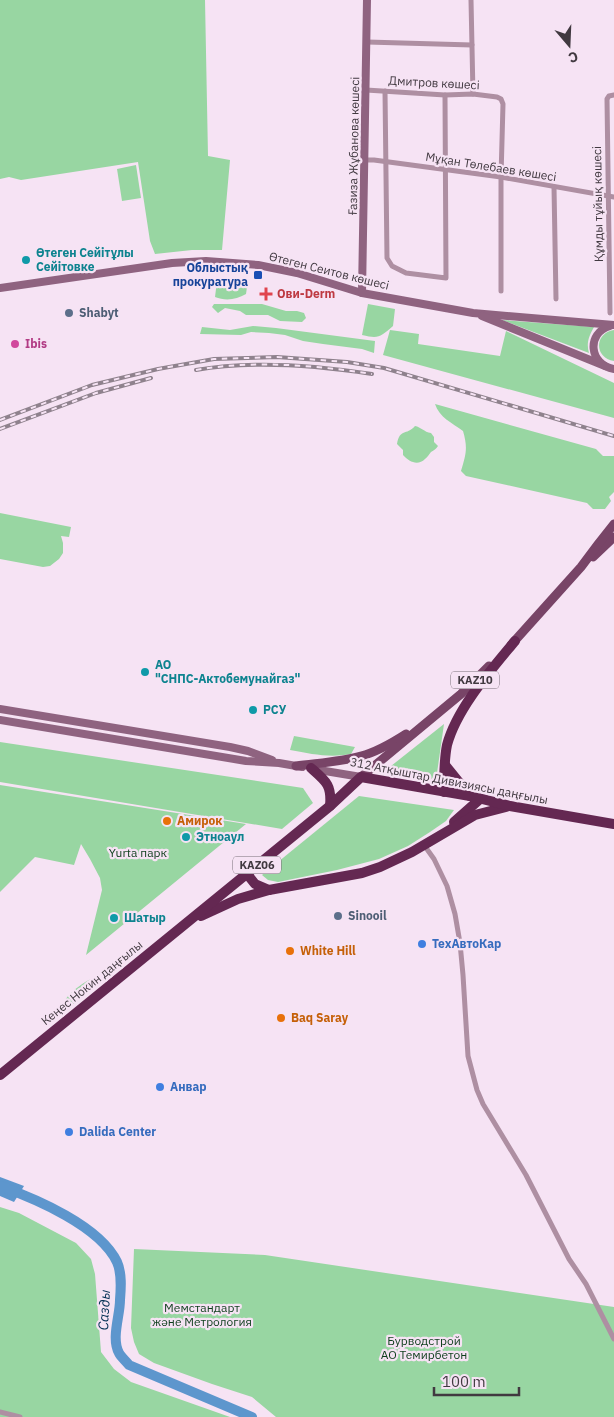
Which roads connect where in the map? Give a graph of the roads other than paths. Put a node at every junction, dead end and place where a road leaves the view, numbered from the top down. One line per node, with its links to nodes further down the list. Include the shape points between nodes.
1 (367, 0): 3 (main road, Ғазиза Жұбанова көшесі)
2 (471, 0): 4 (street)
3 (367, 42): 4 (street); 5 (main road, Ғазиза Жұбанова көшесі)
4 (472, 45): 7 (street)
5 (366, 90): 6 (street, Дмитров көшесі); 11 (main road, Ғазиза Жұбанова көшесі)
6 (385, 91): 8 (street, Дмитров көшесі); 12 (street)
7 (473, 94): 8 (street, Дмитров көшесі); 14 (street, Дмитров көшесі, via 497,97 503,104)
8 (445, 95): 13 (street)
9 (612, 96): 10 (street, Құмды тұйық көшесі, via 607,100)
10 (611, 150): 16 (street, Құмды тұйық көшесі)
11 (365, 160): 12 (street, Мұқан Төлебаев көшесі); 19 (main road, Ғазиза Жұбанова көшесі)
12 (386, 162): 13 (street, Мұқан Төлебаев көшесі); 13 (street, via 387,258 390,264 406,273 446,278)
13 (445, 169): 14 (street, Мұқан Төлебаев көшесі)
14 (501, 177): 15 (street, Мұқан Төлебаев көшесі); 18 (street)
15 (554, 187): 16 (street, Мұқан Төлебаев көшесі); 20 (street)
16 (611, 197): 22 (street, Құмды тұйық көшесі)
17 (0, 288): 19 (main road, Өтеген Сеитов көшесі, via 206,261 278,269)
18 (501, 291)
19 (362, 293): 21 (main road, Өтеген Сеитов көшесі)
20 (556, 299)
21 (473, 313): 23 (main road); 24 (main road)
22 (610, 313)
23 (614, 325): 24 (main road, via 597,334 593,348 599,362)
24 (611, 369)
25 (614, 524): 27 (main road, KAZ10)
26 (614, 537): 27 (main road, KAZ10)
27 (581, 567): 28 (main road, KAZ10)
28 (515, 641): 30 (main road, KAZ10); 37 (highway, via 466,704 453,727)
29 (0, 708): 32 (main road, 312 Атқыштар Дивизиясы даңғылы)
30 (434, 717): 38 (main road, via 383,748 361,756); 40 (main road, KAZ10)
31 (0, 720): 33 (main road, 312 Атқыштар Дивизиясы даңғылы)
32 (126, 730): 33 (main road); 34 (main road, 312 Атқыштар Дивизиясы даңғылы)
33 (124, 740): 35 (main road, 312 Атқыштар Дивизиясы даңғылы)
34 (193, 741): 35 (main road); 36 (main road, 312 Атқыштар Дивизиясы даңғылы, via 248,751)
35 (192, 752): 36 (main road, 312 Атқыштар Дивизиясы даңғылы, via 246,762)
36 (279, 763): 38 (main road, 312 Атқыштар Дивизиясы даңғылы)
37 (445, 765): 41 (highway); 42 (highway)
38 (296, 766): 39 (main road, 312 Атқыштар Дивизиясы даңғылы)
39 (311, 768): 40 (main road, 312 Атқыштар Дивизиясы даңғылы); 43 (highway, via 328,784)
40 (361, 777): 41 (highway, 312 Атқыштар Дивизиясы даңғылы); 43 (highway, Кеңес Нокин даңғылы / KАZ06)
41 (444, 792): 42 (highway, 312 Атқыштар Дивизиясы даңғылы)
42 (475, 798): 44 (highway, 312 Атқыштар Дивизиясы даңғылы); 46 (highway)
43 (330, 806): 48 (highway, Кеңес Нокин даңғылы / KАZ06)
44 (510, 806): 45 (highway, 312 Атқыштар Дивизиясы даңғылы); 46 (highway, via 475,815)
45 (614, 824)
46 (443, 833): 47 (highway)
47 (424, 845): 49 (highway, via 362,873); 52 (street, via 448,886 452,900 460,942 468,1056 477,1090)
48 (247, 874): 49 (highway, via 255,884); 50 (highway, Кеңес Нокин даңғылы / KАZ06)
49 (270, 890): 50 (highway, via 238,899)
50 (183, 925): 51 (highway, Кеңес Нокин даңғылы / KАZ06)
51 (0, 1075)
52 (614, 1339)
53 (0, 1412): 54 (street)
54 (20, 1417)

